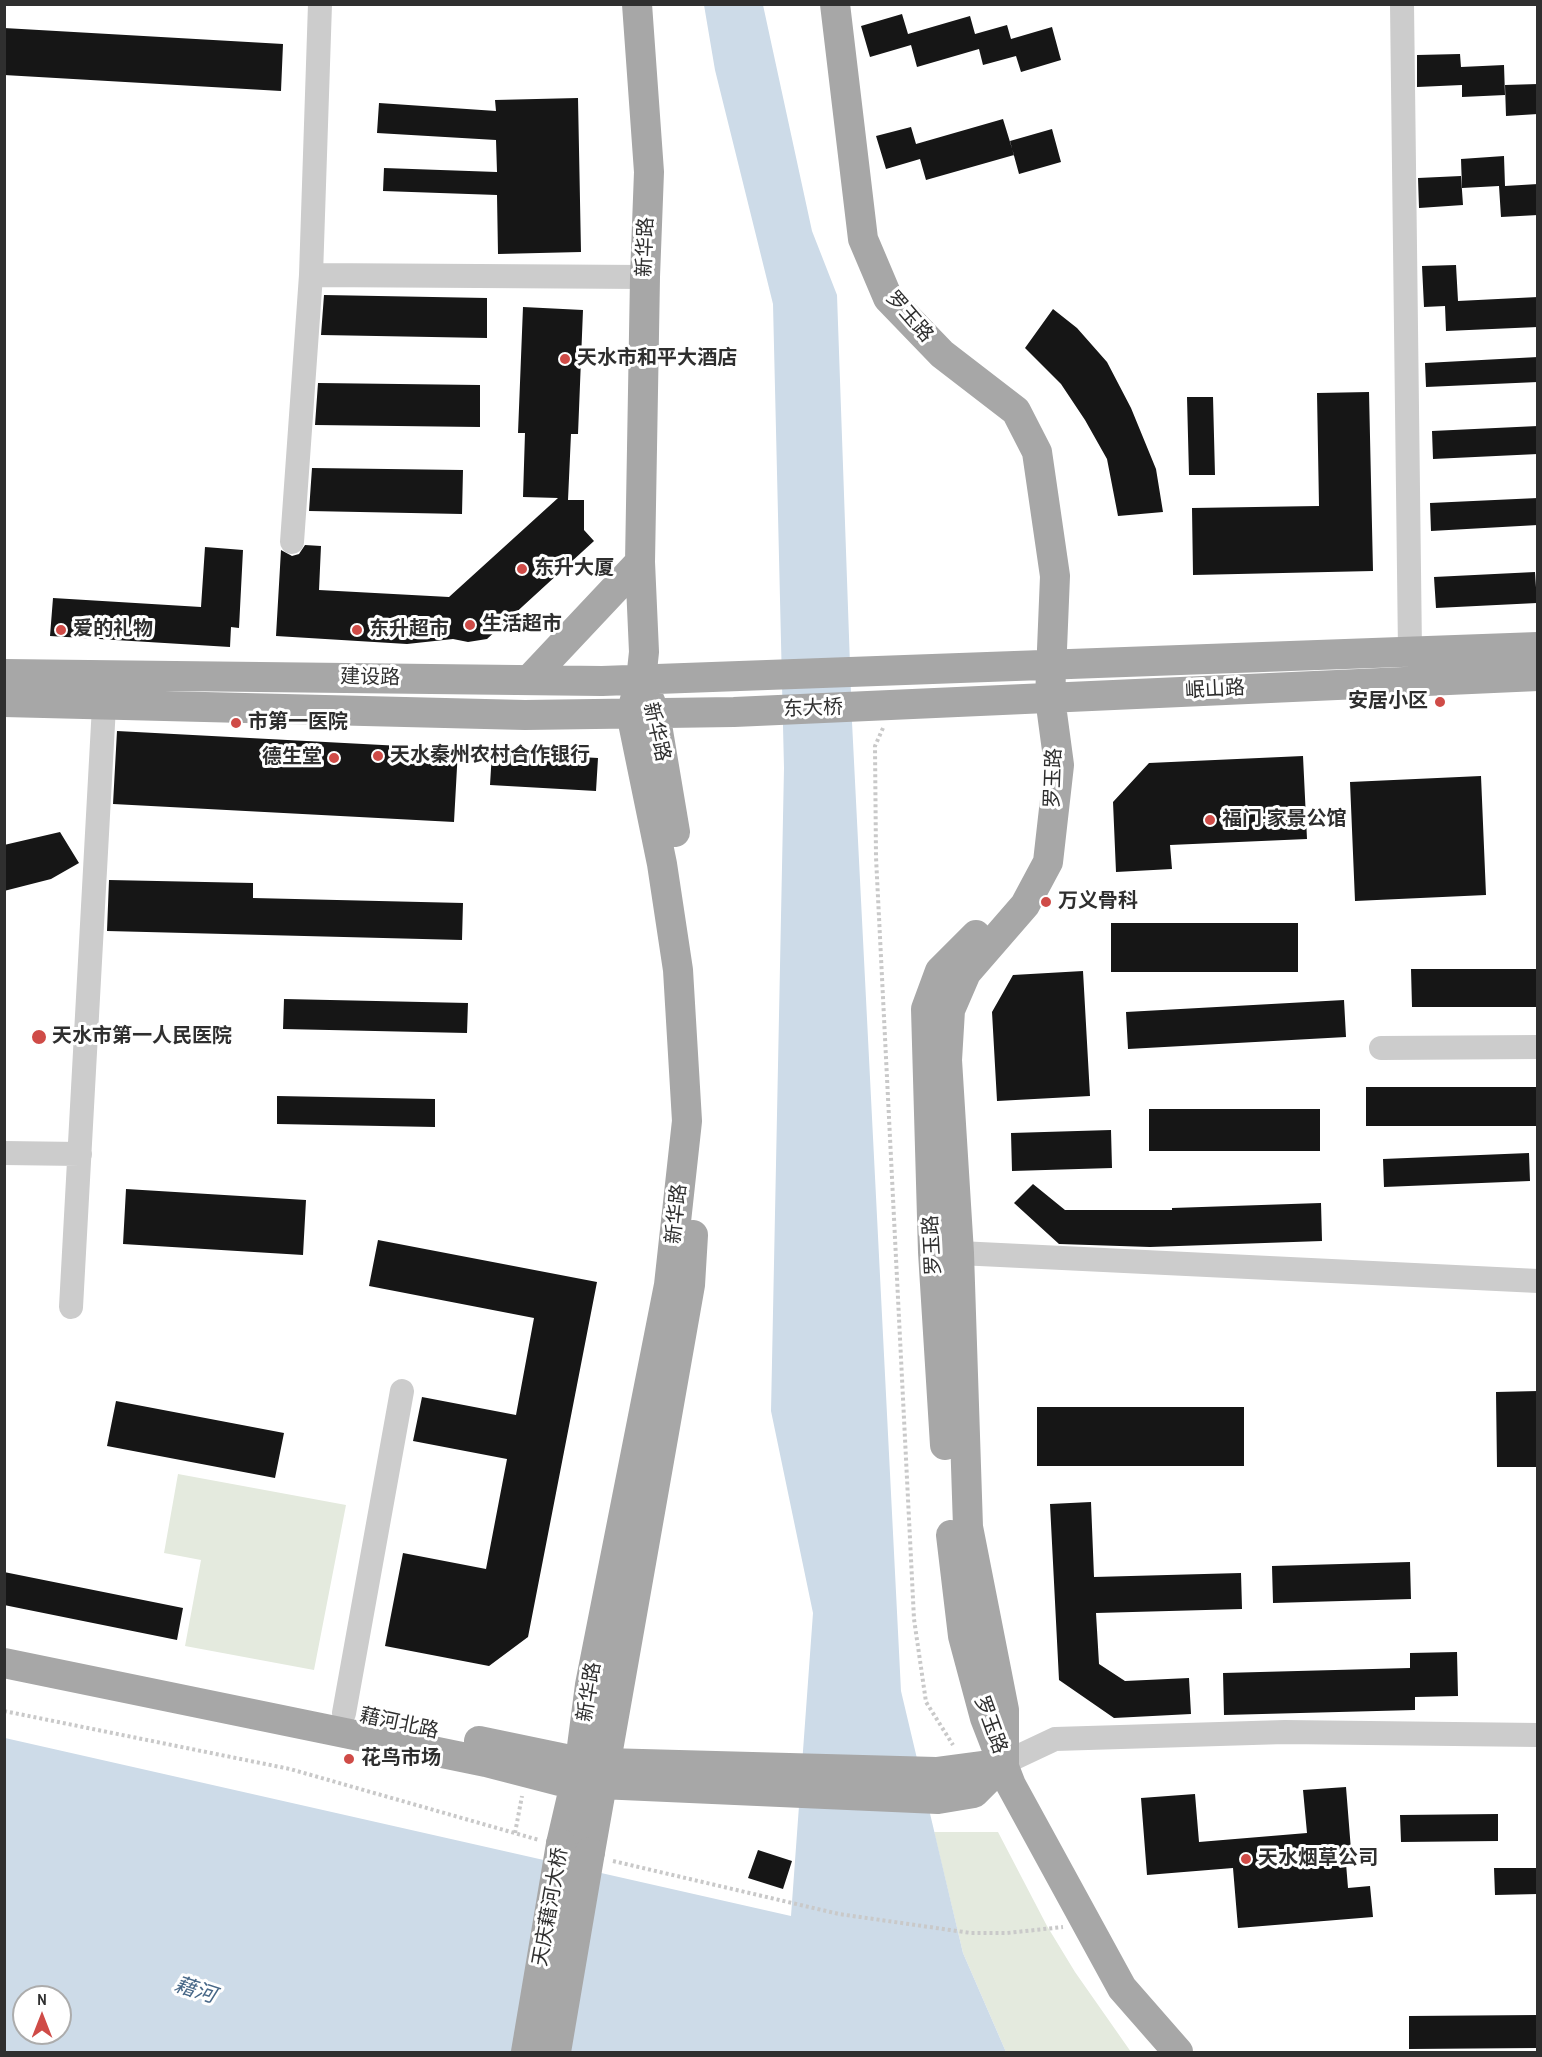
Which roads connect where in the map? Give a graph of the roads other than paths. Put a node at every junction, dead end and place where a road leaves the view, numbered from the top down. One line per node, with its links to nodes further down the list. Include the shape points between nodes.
1 (320, 4): 5 (street)
2 (637, 4): 6 (main road, 新华路, via 649,172)
3 (835, 4): 11 (main road, 罗玉路, via 863,240 888,298 942,354 1016,411 1037,452 1055,576)
4 (1402, 4): 10 (street)
5 (311, 275): 6 (street); 7 (street)
6 (645, 277): 8 (main road, 新华路)
7 (292, 542)
8 (640, 562): 16 (main road); 17 (main road, 新华路, via 644,616)
9 (1538, 647): 10 (main road, 岷山路)
10 (1410, 651): 11 (main road, 岷山路)
11 (1051, 663): 12 (main road, 岷山路); 18 (main road, 罗玉路)
12 (890, 670): 14 (main road, 东大桥)
13 (4, 674): 16 (main road, 建设路)
14 (736, 675): 17 (main road, 建设路)
15 (1538, 676): 18 (main road, 岷山路)
16 (529, 680): 17 (main road, 建设路)
17 (641, 680): 23 (main road, 新华路)
18 (1050, 698): 20 (main road, 岷山路); 28 (main road, 罗玉路, via 1059,765 1048,862 1025,905 966,973 950,1010 947,1060); 36 (main road, 罗玉路, via 1041,742 1037,816 1029,867 1002,911 940,971 926,1010 933,1252 950,1527 963,1636 985,1718)
19 (4, 702): 21 (main road, 建设路)
20 (892, 705): 22 (main road, 东大桥)
21 (104, 706): 23 (main road, 建设路, via 525,715); 27 (street)
22 (734, 712): 23 (main road, 建设路)
23 (643, 713): 37 (main road, 新华路, via 678,970 687,1121 669,1285 590,1685)
24 (1538, 1047): 25 (street)
25 (1381, 1048)
26 (4, 1153): 27 (street)
27 (80, 1154): 30 (street)
28 (959, 1253): 29 (street); 36 (main road, 罗玉路, via 968,1527 1004,1710)
29 (1538, 1281)
30 (71, 1307)
31 (402, 1391): 34 (street)
32 (4, 1642): 34 (main road, 藉河北路)
33 (4, 1663): 37 (main road, 藉河北路, via 527,1773)
34 (344, 1713): 37 (main road, 藉河北路)
35 (1538, 1735): 36 (street, via 1285,1732 1056,1740)
36 (1004, 1763): 38 (main road, via 967,1767); 38 (main road, via 974,1793); 41 (main road, via 1011,1785 1122,1988)
37 (590, 1774): 38 (main road, 藉河北路); 39 (main road, 天庆藉河大桥, bridge, via 554,1843); 40 (main road, 天庆藉河大桥, bridge, via 596,1855)
38 (937, 1786)
39 (526, 2052)
40 (556, 2052)
41 (1178, 2052)

